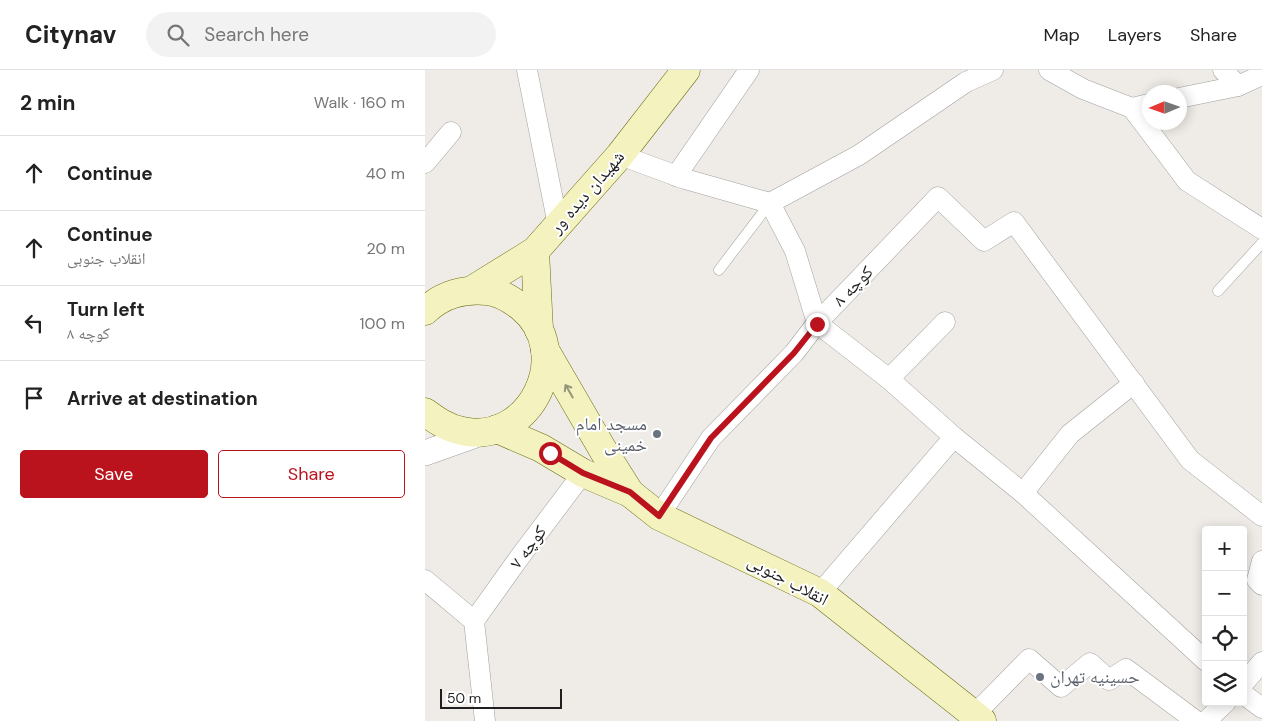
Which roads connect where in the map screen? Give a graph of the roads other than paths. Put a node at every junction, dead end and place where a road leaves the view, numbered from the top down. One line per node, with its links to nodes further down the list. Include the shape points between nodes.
1 (527, 70): 17 (street)
2 (686, 70): 13 (main road, شهیدان دیده ور)
3 (749, 70): 15 (street)
4 (993, 70): 8 (street)
5 (1049, 70): 11 (street, via 1083,89)
6 (1223, 70): 9 (street)
7 (1262, 75): 9 (street)
8 (961, 76): 16 (street, via 859,155)
9 (1238, 86): 10 (street)
10 (1187, 96)
11 (1141, 106): 18 (street, via 1187,181)
12 (451, 132): 14 (street)
13 (620, 155): 15 (street); 17 (main road, شهیدان دیده ور)
14 (425, 163)
15 (677, 176): 16 (street)
16 (770, 203): 21 (lane); 26 (street, via 795,251)
17 (558, 225): 20 (main road, شهیدان دیده ور)
18 (1262, 229)
19 (1262, 243): 23 (lane)
20 (535, 251): 22 (main road, شهیدان دیده ور); 27 (main road)
21 (719, 270)
22 (472, 290): 24 (main road); 27 (main road, via 492,291 511,300 527,313)
23 (1218, 291)
24 (428, 300)
25 (945, 322): 28 (street)
26 (817, 324): 28 (street); 29 (street, کوچه ۸, via 938,197 984,241 1014,222); 37 (street, کوچه ۸, via 794,353 711,438)
27 (542, 340): 31 (main road, via 545,370 540,389 530,406 515,420); 35 (main road, one-way to 27)
28 (889, 379): 32 (street)
29 (1134, 383): 36 (street, via 1069,434); 38 (street, via 1191,460)
30 (425, 412): 31 (main road, via 442,424 462,431)
31 (490, 430): 33 (street); 34 (main road, via 541,448)
32 (954, 437): 36 (street); 42 (street)
33 (425, 453)
34 (583, 473): 35 (main road); 43 (street, کوچه ۷)
35 (630, 492): 37 (main road, انقلاب جنوبی)
36 (1023, 493): 44 (street)
37 (659, 516): 42 (main road, انقلاب جنوبی)
38 (1262, 516)
39 (1262, 561): 41 (street, via 1257,580)
40 (425, 580): 43 (street)
41 (1262, 585)
42 (820, 593): 50 (main road, انقلاب جنوبی)
43 (474, 621): 51 (street)
44 (1202, 657)
45 (1262, 662): 46 (street)
46 (1247, 679)
47 (1247, 697): 49 (street)
48 (1222, 706): 53 (street)
49 (1262, 708)
50 (978, 718): 52 (street, via 1029,658 1061,687 1090,663 1109,680 1126,670)
51 (485, 721)
52 (1196, 721)
53 (1206, 721)

